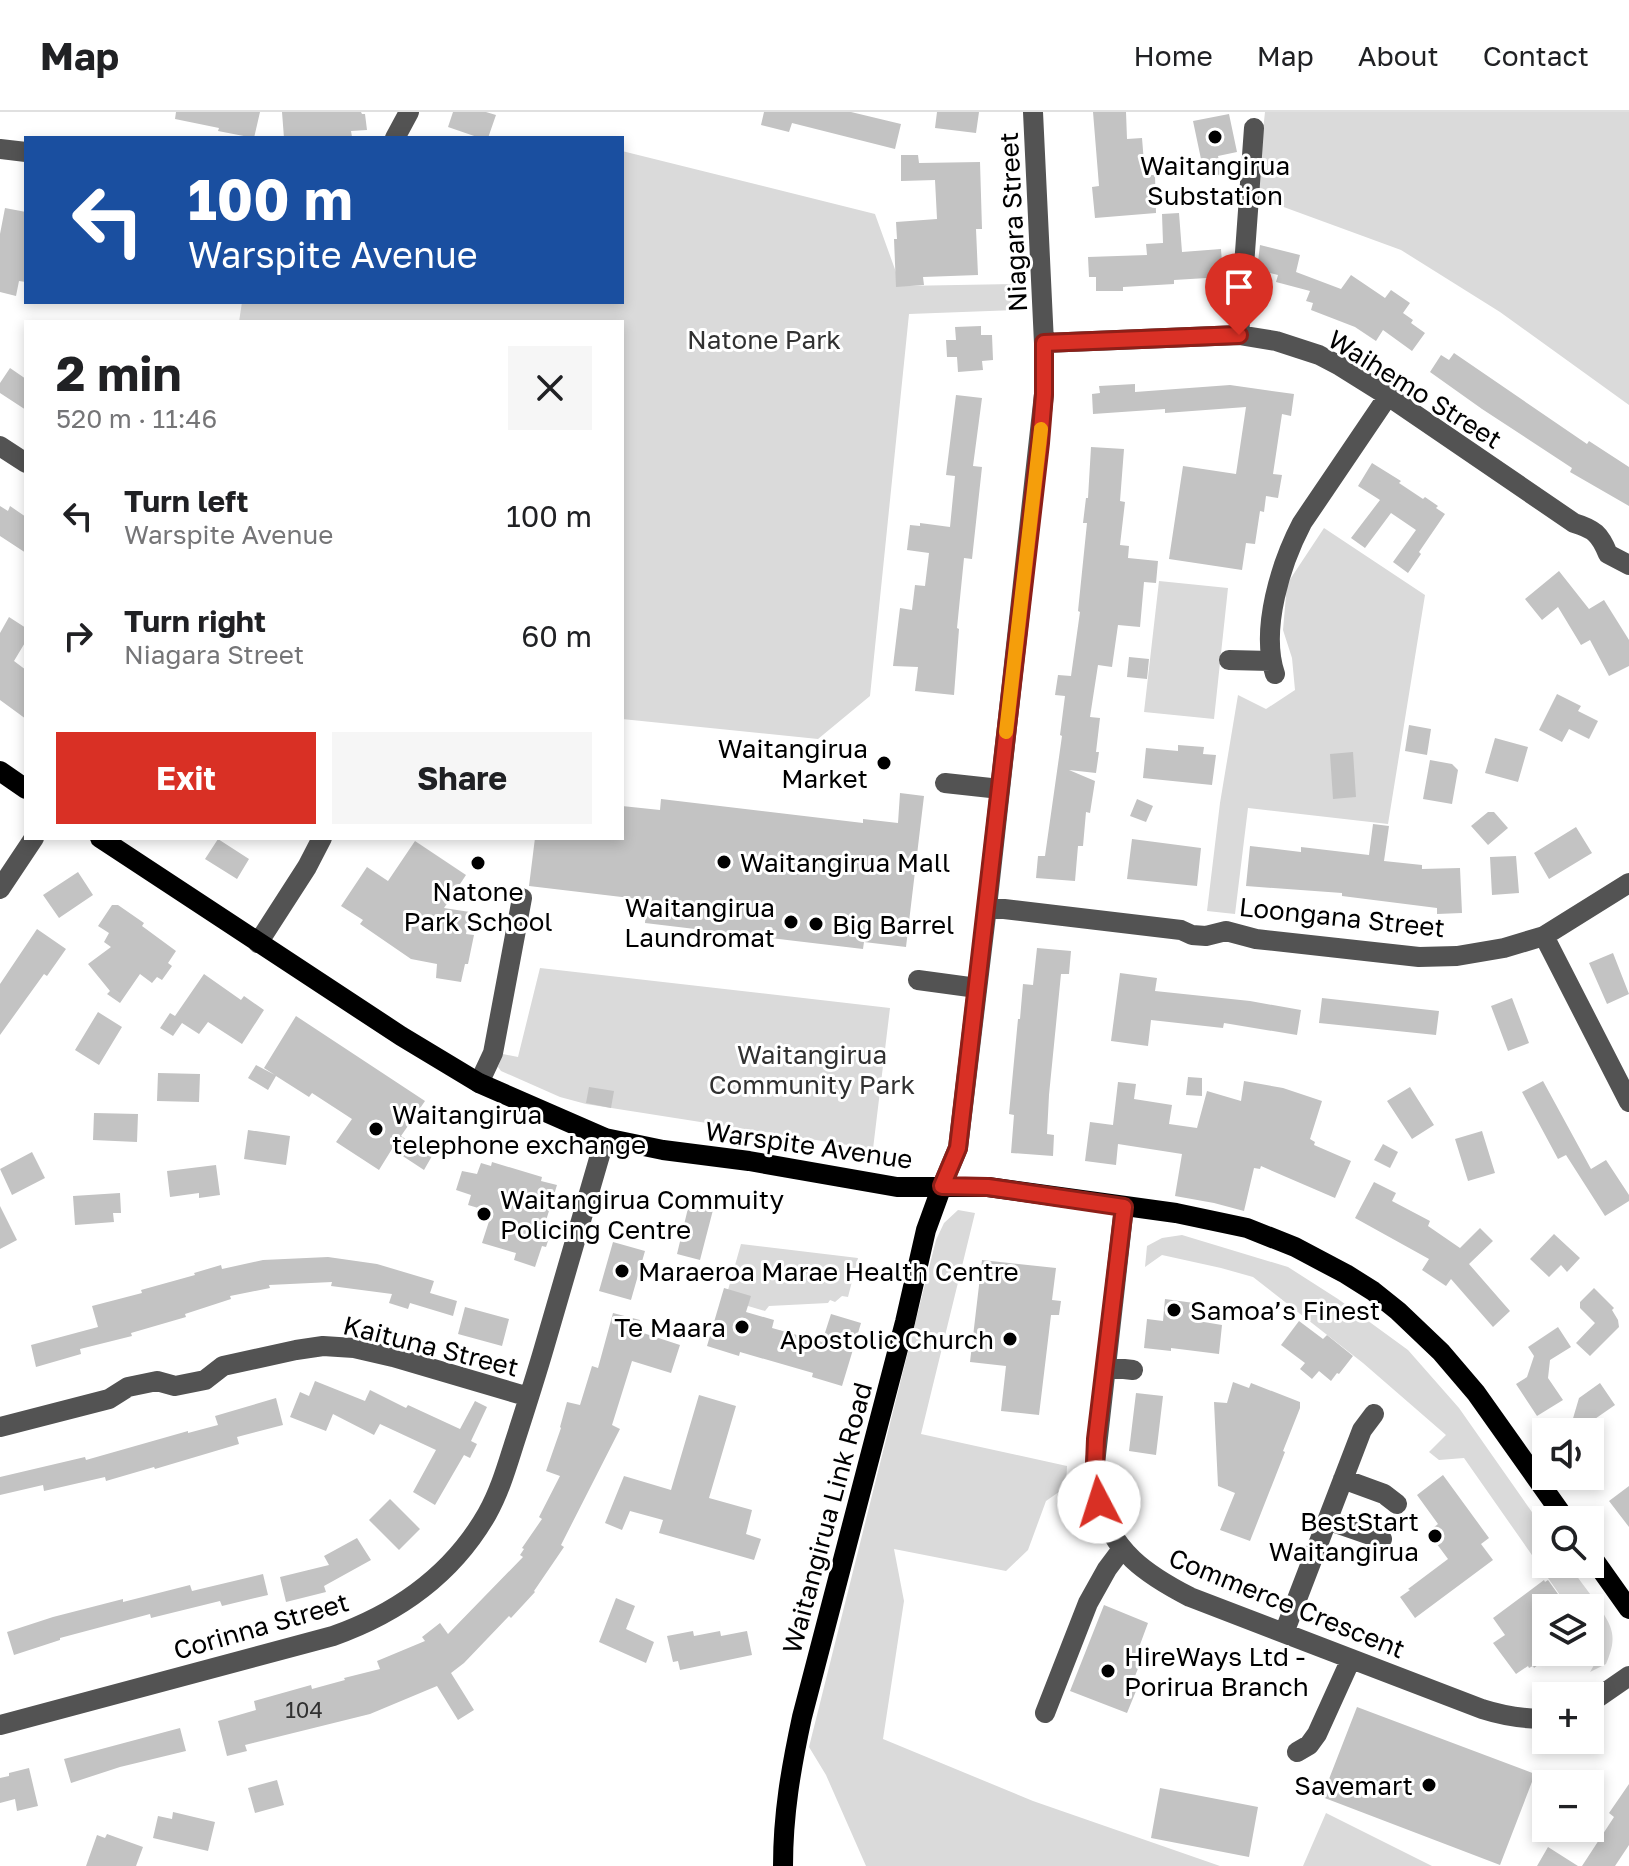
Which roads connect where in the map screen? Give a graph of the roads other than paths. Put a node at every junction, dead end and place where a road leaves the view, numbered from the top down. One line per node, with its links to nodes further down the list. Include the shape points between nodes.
1 (409, 112): 4 (street)
2 (1033, 112): 8 (street, Niagara Street)
3 (1254, 128): 7 (street)
4 (396, 136)
5 (0, 149): 6 (street)
6 (24, 152)
7 (1239, 335): 8 (street, Waihemo Street); 9 (street, Waihemo Street, via 1319,355)
8 (1044, 343): 17 (street, Niagara Street, via 1040,443)
9 (1388, 396): 12 (street, Waihemo Street, via 1587,527 1601,537 1608,554); 13 (street, via 1290,545 1270,625 1273,667)
10 (0, 446): 11 (street)
11 (24, 462)
12 (1629, 565)
13 (1229, 660)
14 (0, 771): 16 (main road)
15 (945, 783): 17 (street)
16 (24, 788)
17 (1000, 789): 24 (street, Niagara Street)
18 (33, 840): 22 (street)
19 (103, 840): 26 (main road, Warspite Avenue)
20 (321, 840): 26 (street)
21 (1629, 883): 25 (street, Loongana Street)
22 (0, 889)
23 (522, 898): 29 (street, via 493,1053)
24 (987, 907): 25 (street, Loongana Street, via 1192,935 1223,930 1256,939 1419,957 1457,956); 28 (street, Niagara Street)
25 (1544, 936): 30 (street)
26 (258, 943): 29 (main road, Warspite Avenue)
27 (918, 980): 28 (street)
28 (977, 988): 32 (street, Niagara Street, via 958,1148)
29 (479, 1083): 31 (main road, Warspite Avenue)
30 (1629, 1102)
31 (605, 1138): 32 (main road, Warspite Avenue, via 897,1187); 36 (street, Corinna Street)
32 (942, 1186): 33 (main road, Warspite Avenue, via 988,1187); 55 (main road, Waitangirua Link Road, via 926,1230 802,1717 788,1780)
33 (1124, 1207): 34 (street, Commerce Crescent); 41 (main road, Warspite Avenue, via 1247,1228 1321,1260 1373,1291 1458,1371)
34 (1106, 1367): 35 (street); 44 (street, Commerce Crescent, via 1096,1486)
35 (1133, 1370)
36 (529, 1397): 38 (street, Kaituna Street, via 393,1357 323,1346 223,1366 205,1380 128,1387 109,1399); 53 (street, Corinna Street, via 487,1514 448,1565 392,1610 333,1636)
37 (1374, 1414): 39 (street)
38 (0, 1427)
39 (1343, 1479): 40 (street); 42 (street)
40 (1397, 1504)
41 (1556, 1506)
42 (1327, 1520): 43 (street); 47 (street)
43 (1382, 1539)
44 (1122, 1549): 47 (street, Commerce Crescent, via 1178,1591); 51 (street, via 1088,1603)
45 (1604, 1574): 46 (main road)
46 (1629, 1609)
47 (1284, 1633): 48 (street, Commerce Crescent)
48 (1351, 1659): 52 (street, Commerce Crescent, via 1506,1717); 54 (street, via 1317,1734)
49 (1629, 1676): 50 (street)
50 (1604, 1693)
51 (1045, 1713)
52 (1532, 1719)
53 (0, 1725)
54 (1297, 1752)
55 (783, 1866)

